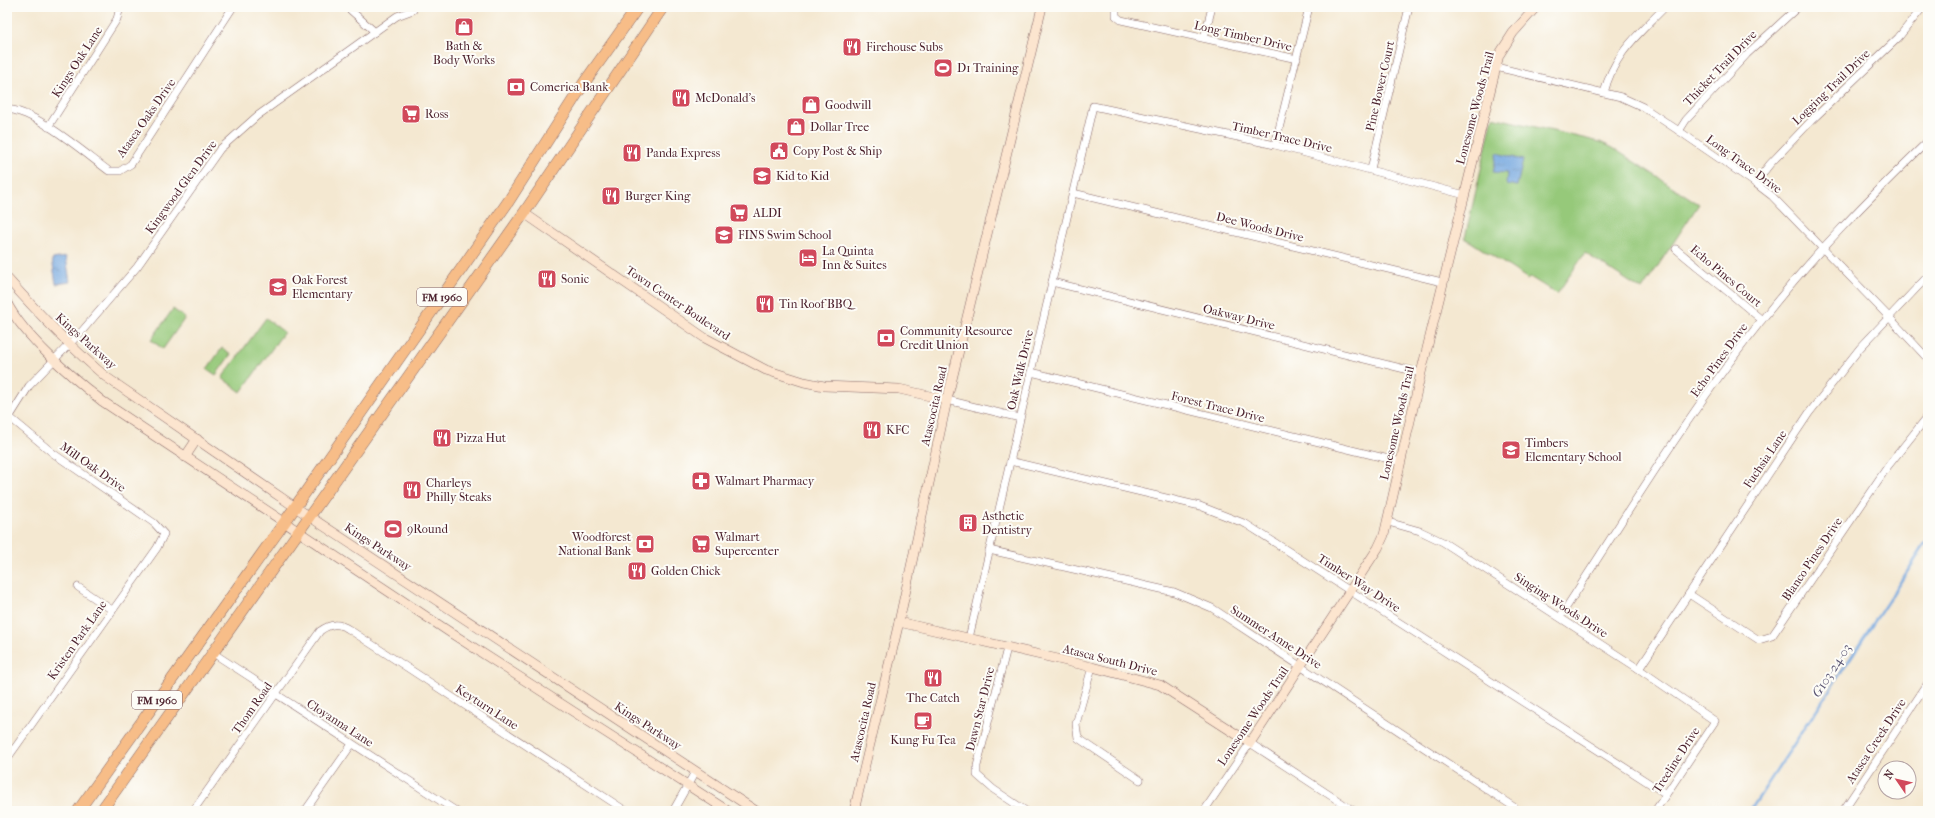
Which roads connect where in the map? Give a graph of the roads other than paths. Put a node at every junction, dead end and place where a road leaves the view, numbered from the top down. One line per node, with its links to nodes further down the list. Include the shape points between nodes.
1 (120, 7): 23 (street, Kings Oak Lane, via 118,19)
2 (233, 7): 23 (street, Atasca Oaks Drive, via 131,164 120,171 109,171)
3 (347, 7): 16 (street)
4 (638, 7): 54 (main road, FM 1960 / FM 1960, via 584,83 508,202)
5 (663, 7): 31 (main road, FM 1960 / FM 1960)
6 (1042, 7): 46 (street, Atascocita Road)
7 (1116, 7): 17 (street, Long Timber Drive, via 1116,16 1121,20)
8 (1212, 7): 17 (street)
9 (1309, 7): 18 (street)
10 (1410, 7): 27 (street, Pine Bower Court)
11 (1536, 7): 19 (street, Lonesome Woods Trail, via 1513,33 1499,55)
12 (1665, 7): 20 (street, via 1623,51 1612,67)
13 (1798, 7): 24 (street, Thicket Trail Drive, via 1747,54 1686,120)
14 (1923, 7): 28 (street, Logging Trail Drive, via 1898,38 1812,121)
15 (413, 10): 16 (street, Kingwood Glen Drive, via 397,16)
16 (376, 32): 41 (street, Kingwood Glen Drive, via 257,116 220,149 136,267)
17 (1204, 38): 18 (street, Long Timber Drive)
18 (1296, 59): 26 (street)
19 (1496, 68): 20 (street, Long Trace Drive); 30 (street, Lonesome Woods Trail)
20 (1604, 93): 24 (street, Long Trace Drive, via 1643,107)
21 (1093, 106): 26 (street, Timber Trace Drive); 29 (street, Oak Walk Drive)
22 (7, 109): 23 (street, Atasca Oaks Drive, via 29,116)
23 (48, 127)
24 (1679, 131): 28 (street, Long Trace Drive)
25 (1928, 141): 32 (street, Echo Pines Drive)
26 (1275, 145): 27 (street, Timber Trace Drive)
27 (1371, 169): 30 (street, Timber Trace Drive)
28 (1755, 182): 32 (street, Long Trace Drive)
29 (1073, 193): 36 (street, Oak Walk Drive); 37 (street, Dee Woods Drive)
30 (1465, 195): 37 (street, Lonesome Woods Trail)
31 (524, 213): 46 (street, Town Center Boulevard, via 705,338 766,370 824,386 899,389); 55 (main road, FM 1960 / FM 1960)
32 (1822, 248): 39 (street, Long Trace Drive); 40 (street, Echo Pines Drive)
33 (1676, 249): 40 (street, Echo Pines Court)
34 (1928, 276): 39 (street, Fuchsia Lane)
35 (7, 278): 41 (street, Kings Parkway, via 43,319)
36 (1052, 282): 44 (street, Oak Walk Drive); 45 (street, Oakway Drive)
37 (1442, 282): 45 (street, Lonesome Woods Trail)
38 (7, 303): 42 (street)
39 (1889, 317): 43 (street, Long Trace Drive); 63 (street, Fuchsia Lane, via 1860,348 1809,413)
40 (1762, 320): 65 (street, Echo Pines Drive, via 1703,400)
41 (70, 343): 42 (street, Kingwood Glen Drive); 50 (street, Kings Parkway, via 84,359 106,377)
42 (54, 359): 48 (street, Kingwood Glen Drive, via 29,386); 51 (street, via 102,401)
43 (1928, 359)
44 (1031, 372): 49 (street, Oak Walk Drive); 53 (street, Forest Trace Drive)
45 (1420, 373): 53 (street, Lonesome Woods Trail)
46 (947, 400): 49 (street, Town Center Boulevard); 66 (street, Atascocita Road)
47 (1928, 416): 63 (street, Blanco Pines Drive, via 1888,466 1772,636 1759,640)
48 (8, 418): 59 (street, Mill Oak Drive, via 54,454 154,523)
49 (1020, 418): 52 (street, Oak Walk Drive)
50 (197, 439): 51 (street); 54 (street, Kings Parkway)
51 (185, 457): 57 (street)
52 (1010, 461): 60 (street, Oak Walk Drive); 62 (street, Timber Way Drive, via 1216,511 1269,537)
53 (1401, 462): 56 (street, Lonesome Woods Trail)
54 (295, 507): 55 (street, Kings Parkway); 57 (main road, FM 1960 / FM 1960)
55 (309, 516): 58 (main road, FM 1960 / FM 1960); 80 (street, Kings Parkway)
56 (1388, 522): 62 (street, Lonesome Woods Trail, via 1378,548); 65 (street, Singing Woods Drive, via 1436,537)
57 (284, 523): 58 (street); 84 (main road, FM 1960 / FM 1960)
58 (298, 532): 70 (main road, FM 1960 / FM 1960); 82 (street)
59 (164, 534): 64 (street, Kristen Park Lane, via 157,548)
60 (989, 550): 68 (street, Oak Walk Drive); 71 (street, Summer Anne Drive, via 1188,597 1212,608)
61 (78, 587): 64 (street)
62 (1350, 591): 71 (street, Lonesome Woods Trail); 83 (street, Timber Way Drive)
63 (1689, 594): 73 (street, Fuchsia Lane)
64 (112, 610): 79 (street, Kristen Park Lane)
65 (1560, 617): 73 (street, Singing Woods Drive)
66 (899, 622): 68 (street, Atasca South Drive); 93 (street, Atascocita Road)
67 (334, 624): 75 (street, Thom Road, via 320,631); 89 (street, Keyturn Lane, via 350,630)
68 (969, 638): 69 (street, Atasca South Drive)
69 (1007, 648): 72 (street, Atasca South Drive); 94 (street, Dawn Star Drive, via 977,766 977,775 992,789)
70 (213, 653): 75 (street, Cloyanna Lane); 85 (main road, FM 1960 / FM 1960)
71 (1300, 666): 77 (street, Lonesome Woods Trail); 97 (street, Summer Anne Drive)
72 (1092, 667): 77 (street, Atasca South Drive, via 1160,685); 81 (street, via 1076,724 1078,738)
73 (1639, 669): 76 (street, Singing Woods Drive)
74 (1928, 683): 99 (street, Atasca Creek Drive)
75 (276, 694): 78 (street, Cloyanna Lane); 86 (street, Thom Road)
76 (1715, 721): 83 (street, Treeline Drive)
77 (1250, 743): 95 (street, Lonesome Woods Trail); 96 (street, Atasca South Drive)
78 (352, 744): 87 (street); 88 (street, Cloyanna Lane)
79 (7, 759)
80 (695, 772): 82 (street); 92 (street, Kings Parkway)
81 (1140, 780)
82 (689, 786): 90 (street); 91 (street)
83 (1666, 794): 98 (street, Treeline Drive)
84 (78, 811)
85 (101, 811)
86 (193, 811)
87 (305, 811)
88 (456, 811)
89 (626, 811)
90 (673, 811)
91 (728, 811)
92 (756, 811)
93 (854, 811)
94 (1026, 811)
95 (1204, 811)
96 (1354, 811)
97 (1520, 811)
98 (1655, 811)
99 (1843, 811)

